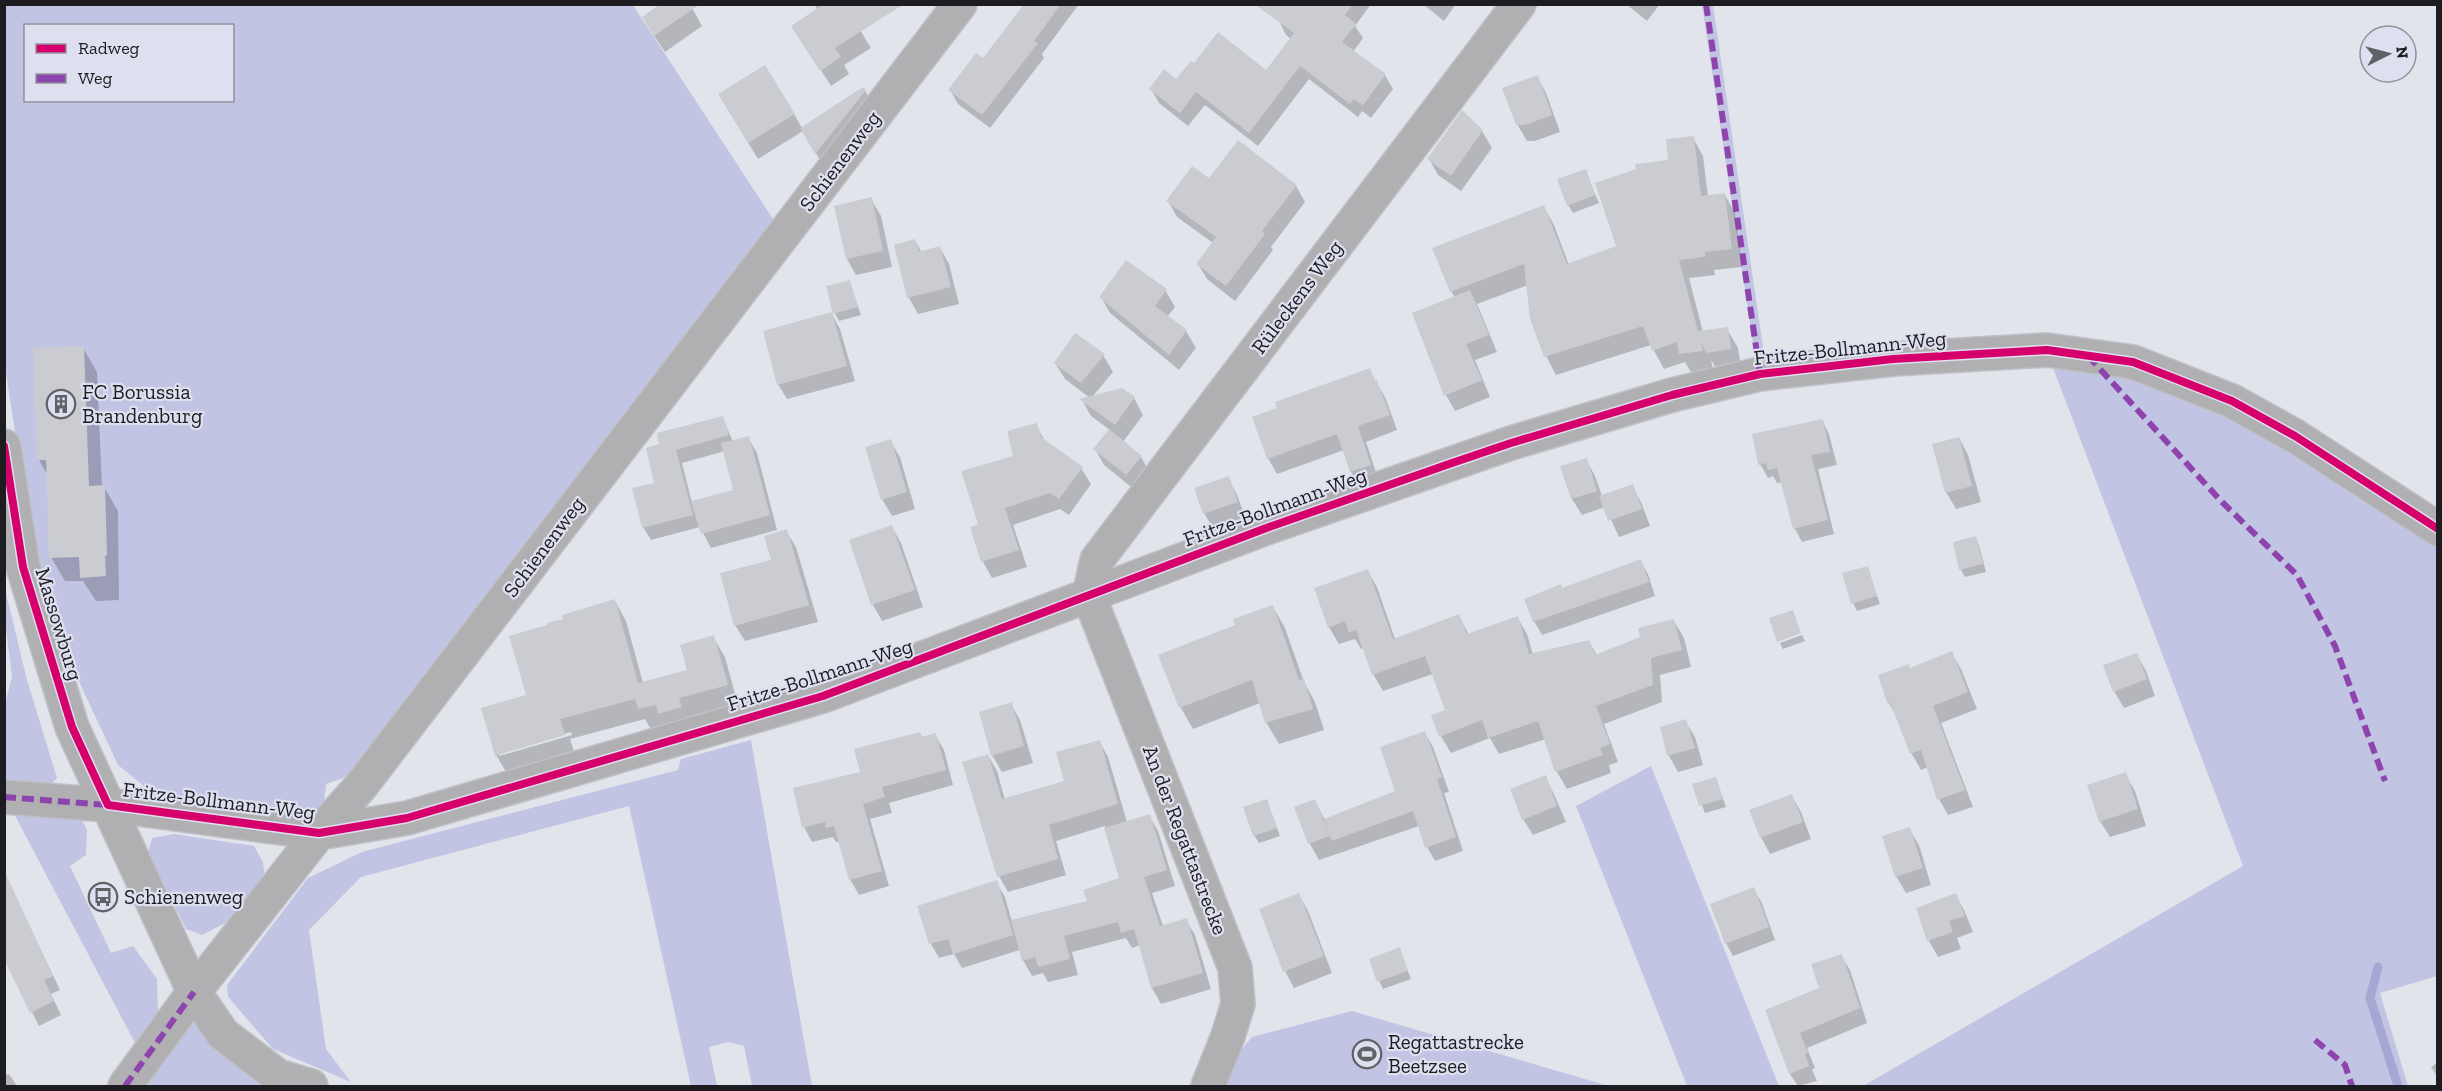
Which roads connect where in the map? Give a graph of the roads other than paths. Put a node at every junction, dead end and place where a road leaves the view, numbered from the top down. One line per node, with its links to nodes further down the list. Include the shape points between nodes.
1 (960, 4): 8 (street, Schienenweg, via 362,786)
2 (1519, 4): 5 (street, Rüleckens Weg, via 1097,560)
3 (4, 446): 7 (street, Massowburg, via 23,567 72,727)
4 (2438, 529): 5 (street, Fritze-Bollmann-Weg, via 2295,436 2232,401 2133,362 2047,350 1995,352 1760,374 1672,395 1511,443 1386,486)
5 (1089, 596): 8 (street, Fritze-Bollmann-Weg, via 823,696 407,818); 12 (street, An der Regattastrecke, via 1235,968 1238,1004)
6 (4, 797): 7 (street, Fritze-Bollmann-Weg)
7 (108, 805): 8 (street, Fritze-Bollmann-Weg); 9 (street, Massowburg)
8 (319, 833): 9 (street, Schienenweg)
9 (194, 992): 10 (street, Schienenweg); 11 (street, via 223,1034 278,1076)
10 (125, 1086)
11 (311, 1086)
12 (1208, 1086)

